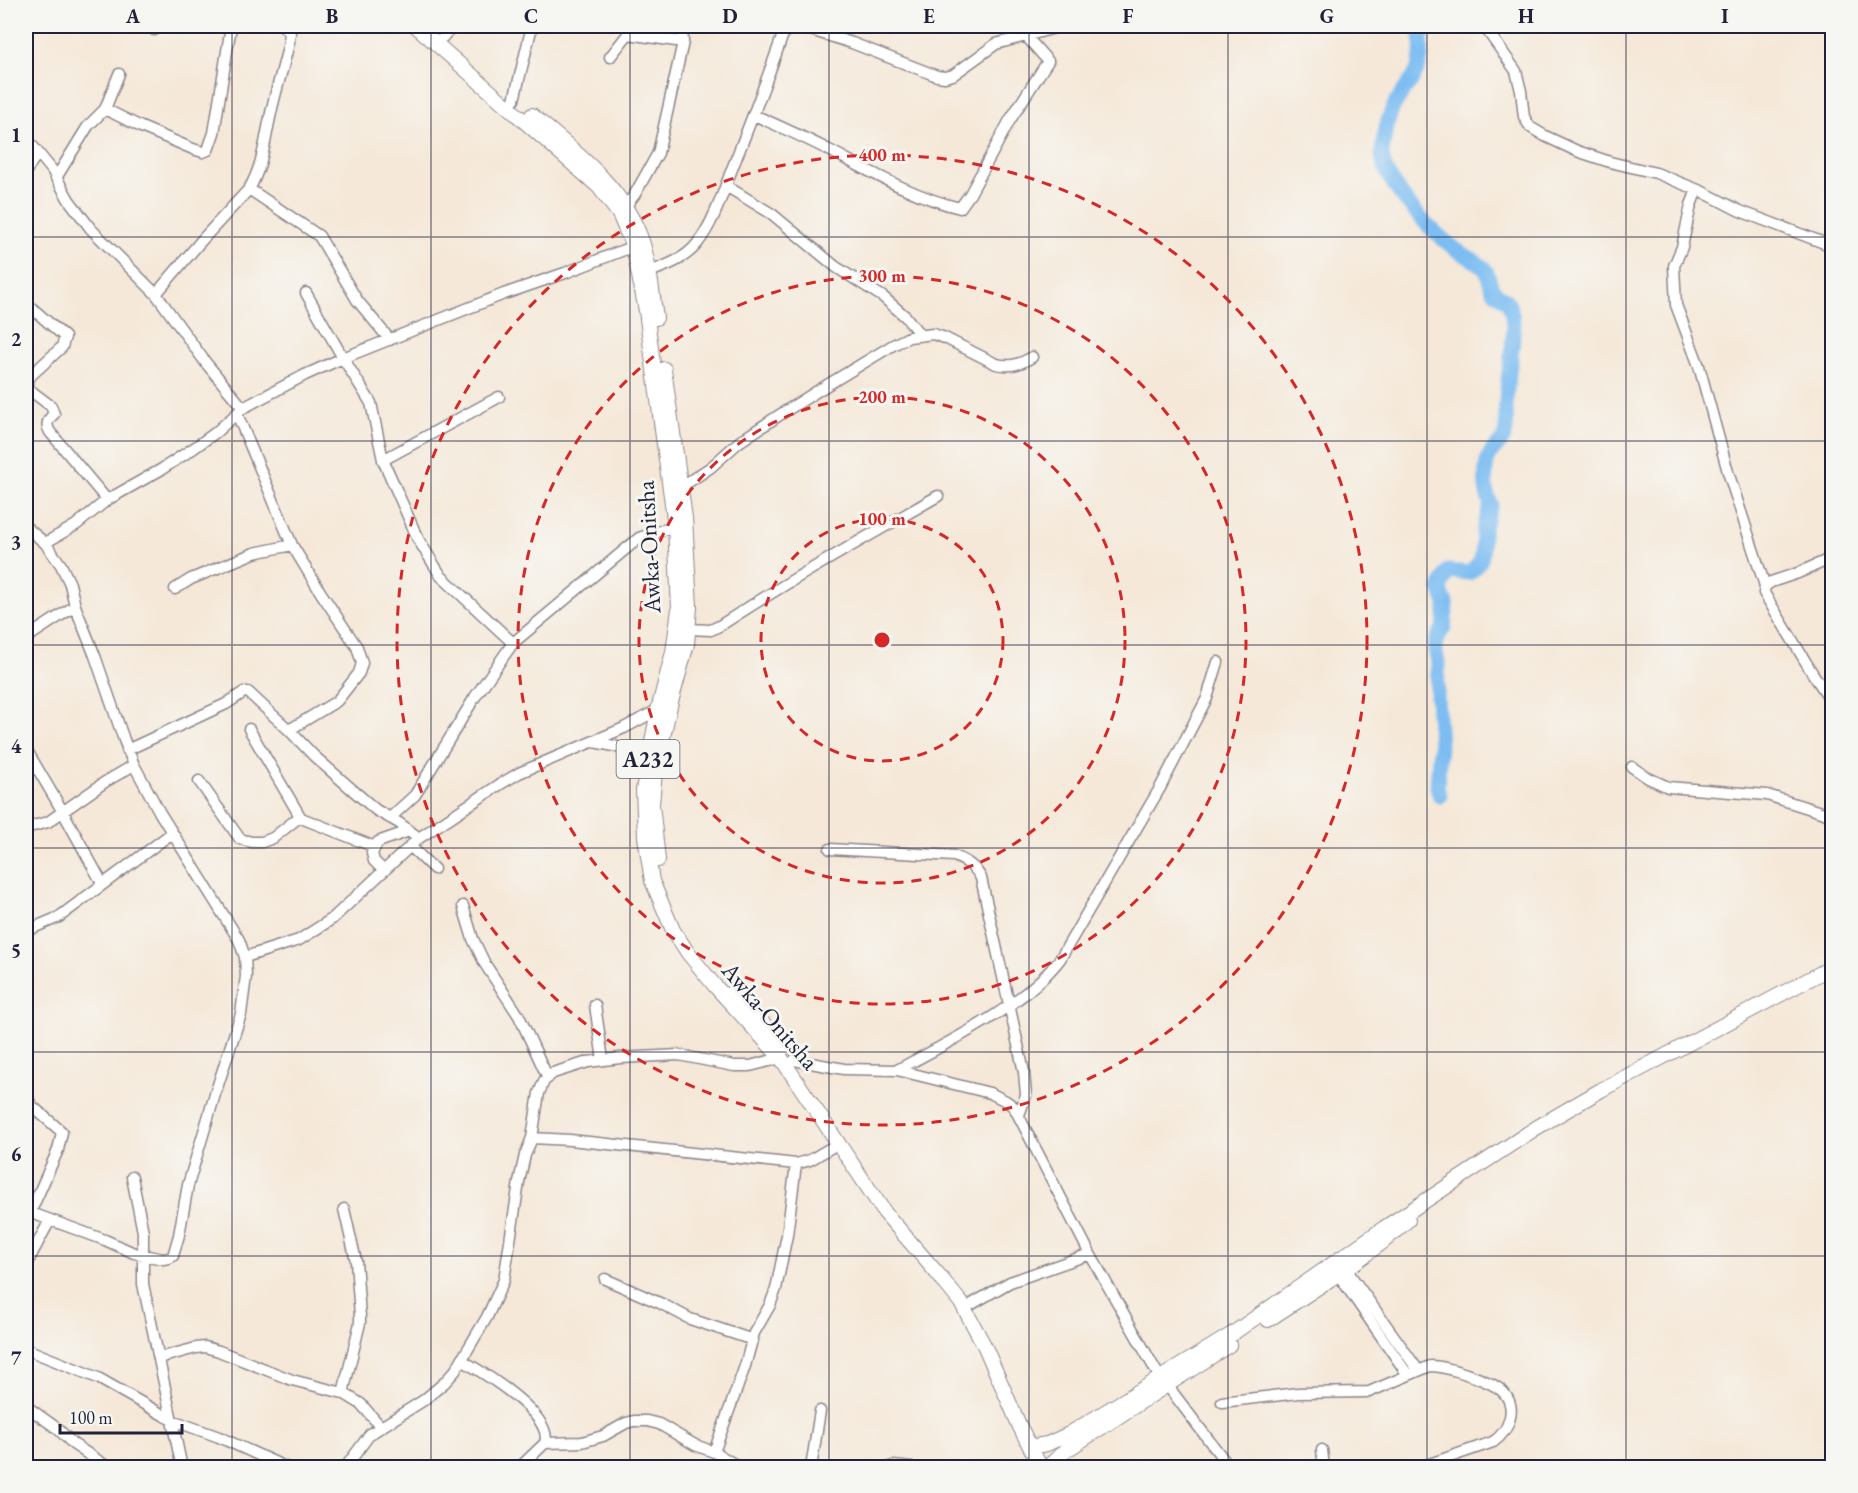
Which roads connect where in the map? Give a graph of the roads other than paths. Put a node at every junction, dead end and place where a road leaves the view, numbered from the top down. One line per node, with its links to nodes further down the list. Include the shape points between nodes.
1 (231, 26): 20 (street, via 208,150 193,149)
2 (283, 26): 27 (street, via 290,33 290,42 264,150)
3 (416, 26): 30 (main road, Awka-Onitsha / A232, via 599,188)
4 (429, 26): 15 (main road, Awka-Onitsha / A232)
5 (452, 26): 15 (street)
6 (532, 26): 19 (street)
7 (682, 26): 16 (street)
8 (786, 26): 21 (street)
9 (798, 26): 14 (street, via 945,77 996,44)
10 (1007, 26): 14 (street)
11 (1062, 26): 14 (street)
12 (1484, 26): 28 (street, via 1516,71 1524,117 1530,127 1577,151)
13 (628, 30): 16 (street); 17 (street)
14 (1026, 35): 21 (street, via 1048,61 960,208 939,203)
15 (443, 37): 19 (main road, Awka-Onitsha / A232)
16 (683, 42): 29 (street, via 658,153)
17 (610, 57)
18 (119, 75): 20 (street)
19 (514, 100): 29 (main road, Awka-Onitsha / A232, via 589,163)
20 (105, 109): 25 (street, via 88,126)
21 (754, 115): 26 (street)
22 (26, 138): 23 (street)
23 (37, 154): 24 (street); 25 (street)
24 (26, 171)
25 (57, 178): 34 (street, via 91,229)
26 (726, 186): 32 (street, via 696,245 678,260); 36 (street, via 772,214 836,267 883,297)
27 (249, 189): 34 (street); 37 (street, via 319,236 357,300)
28 (1697, 189): 31 (street, via 1740,211); 51 (street, via 1674,266 1676,305 1699,366)
29 (626, 207): 30 (main road, Awka-Onitsha / A232)
30 (638, 244): 32 (main road, Awka-Onitsha / A232); 37 (street); 46 (main road, Awka-Onitsha / A232)
31 (1833, 246)
32 (649, 272): 43 (main road, Awka-Onitsha / A232)
33 (306, 292): 39 (street)
34 (156, 294): 41 (street)
35 (26, 303): 45 (street, via 65,337 62,347 27,379 27,388 51,406 54,414 47,423 50,432)
36 (920, 335): 38 (street, via 945,338 1004,366); 43 (street, via 892,345 819,390 739,442)
37 (390, 340): 39 (street)
38 (1032, 357)
39 (343, 358): 41 (street); 42 (street, via 371,403)
40 (499, 397): 42 (street)
41 (240, 411): 45 (street, via 162,469); 49 (street)
42 (383, 460): 56 (street, via 418,539 441,576)
43 (681, 487): 54 (main road, Awka-Onitsha / A232, via 688,555)
44 (938, 496): 54 (street, via 782,585 721,625 711,630)
45 (106, 500): 48 (street, via 76,525)
46 (675, 526): 56 (street, via 639,538); 60 (main road, Awka-Onitsha / A232, via 679,609)
47 (26, 527): 48 (street)
48 (45, 543): 53 (street, via 65,574)
49 (292, 545): 52 (street, via 254,553); 62 (street, via 353,641 362,663 337,701)
50 (1833, 558): 51 (street)
51 (1765, 586): 59 (street, via 1767,600)
52 (175, 588)
53 (75, 606): 55 (street); 65 (street)
54 (688, 629): 58 (main road, Awka-Onitsha / A232)
55 (26, 638)
56 (513, 643): 73 (street, via 415,795)
57 (1218, 662): 89 (street, via 1207,698 1160,788 1060,959 1047,976)
58 (671, 702): 60 (street); 67 (main road, Awka-Onitsha / A232)
59 (1833, 702)
60 (658, 710): 63 (street); 67 (main road, Awka-Onitsha / A232)
61 (249, 729): 72 (street)
62 (289, 730): 65 (street, via 244,692); 73 (street, via 314,756)
63 (593, 742): 67 (street, via 625,748); 77 (street, via 519,773)
64 (26, 749): 70 (street)
65 (127, 750): 66 (street)
66 (134, 765): 70 (street); 76 (street)
67 (651, 767): 90 (main road, Awka-Onitsha / A232, via 643,810 645,837 652,881 677,938)
68 (1632, 767): 71 (street, via 1668,787 1767,795)
69 (199, 782): 72 (street, via 240,839 262,842)
70 (63, 812): 74 (street, via 48,822); 83 (street)
71 (1833, 813)
72 (301, 818): 79 (street)
73 (390, 818): 75 (street)
74 (26, 828)
75 (409, 831): 77 (street); 79 (street, via 378,842)
76 (172, 833): 83 (street); 86 (street, via 239,940)
77 (419, 838): 78 (street)
78 (410, 846): 81 (street); 82 (street)
79 (375, 847): 82 (street, via 374,861)
80 (830, 849): 89 (street, via 954,856 978,870)
81 (434, 869)
82 (384, 871): 86 (street, via 332,919 299,940)
83 (102, 883): 85 (street, via 59,917)
84 (463, 906): 93 (street, via 485,964 519,1016)
85 (26, 931)
86 (245, 957): 105 (street, via 241,1014 188,1185 173,1256)
87 (1833, 967): 100 (main road, via 1600,1090)
88 (595, 1005): 91 (street)
89 (1008, 1005): 92 (street); 95 (street, via 1025,1083 1026,1095)
90 (788, 1059): 91 (street, via 750,1066 679,1055); 92 (street, via 844,1069); 97 (main road, Awka-Onitsha / A232); 109 (main road, Awka-Onitsha / A232, via 897,1214)
91 (603, 1060): 93 (street, via 566,1068)
92 (897, 1070): 95 (street, via 990,1093 1014,1107)
93 (548, 1078): 96 (street, via 539,1093)
94 (26, 1095): 102 (street, via 32,1106 62,1132 58,1150)
95 (1019, 1115): 104 (street)
96 (532, 1138): 98 (street); 113 (street, via 519,1182 504,1280)
97 (839, 1143): 98 (street); 123 (main road, Awka-Onitsha / A232, via 885,1213 962,1304)
98 (796, 1164): 110 (street, via 776,1288)
99 (132, 1177): 105 (street)
100 (1428, 1199): 107 (main road, via 1390,1236); 115 (main road)
101 (344, 1209): 116 (street, via 356,1261 360,1323)
102 (28, 1212): 103 (street)
103 (50, 1220): 105 (street); 106 (street)
104 (1090, 1254): 109 (street, via 1010,1282); 115 (street)
105 (144, 1256): 112 (street, via 143,1284)
106 (26, 1265)
107 (1342, 1271): 114 (street); 115 (main road)
108 (605, 1279): 110 (street, via 690,1319)
109 (972, 1304): 123 (main road, Awka-Onitsha / A232)
110 (753, 1340): 125 (street)
111 (26, 1349): 120 (street, via 98,1378)
112 (159, 1358): 116 (street, via 205,1347 292,1380); 120 (street)
113 (462, 1360): 121 (street, via 424,1400); 122 (street, via 509,1389 543,1426)
114 (1413, 1373): 117 (street, via 1369,1392 1298,1393); 139 (street, via 1440,1366 1495,1386 1508,1399 1511,1414 1505,1431 1493,1442)
115 (1163, 1382): 123 (main road, via 1070,1434); 126 (main road); 137 (street)
116 (343, 1393): 121 (street, via 361,1404)
117 (1222, 1402)
118 (26, 1406): 127 (street)
119 (820, 1411): 133 (street)
120 (172, 1420): 128 (street); 129 (street)
121 (381, 1427): 130 (street, via 370,1434)
122 (545, 1443): 125 (street, via 582,1442 634,1421 659,1424); 131 (street)
123 (1035, 1447): 126 (main road, Awka-Onitsha / A232)
124 (1322, 1450): 138 (street)
125 (714, 1452): 132 (street)
126 (1045, 1466): 136 (street)
127 (109, 1467)
128 (182, 1467)
129 (287, 1467)
130 (345, 1467)
131 (519, 1467)
132 (741, 1467)
133 (811, 1467)
134 (887, 1467): 135 (street)
135 (912, 1467)
136 (1024, 1467)
137 (1230, 1467)
138 (1324, 1467)
139 (1418, 1467)

